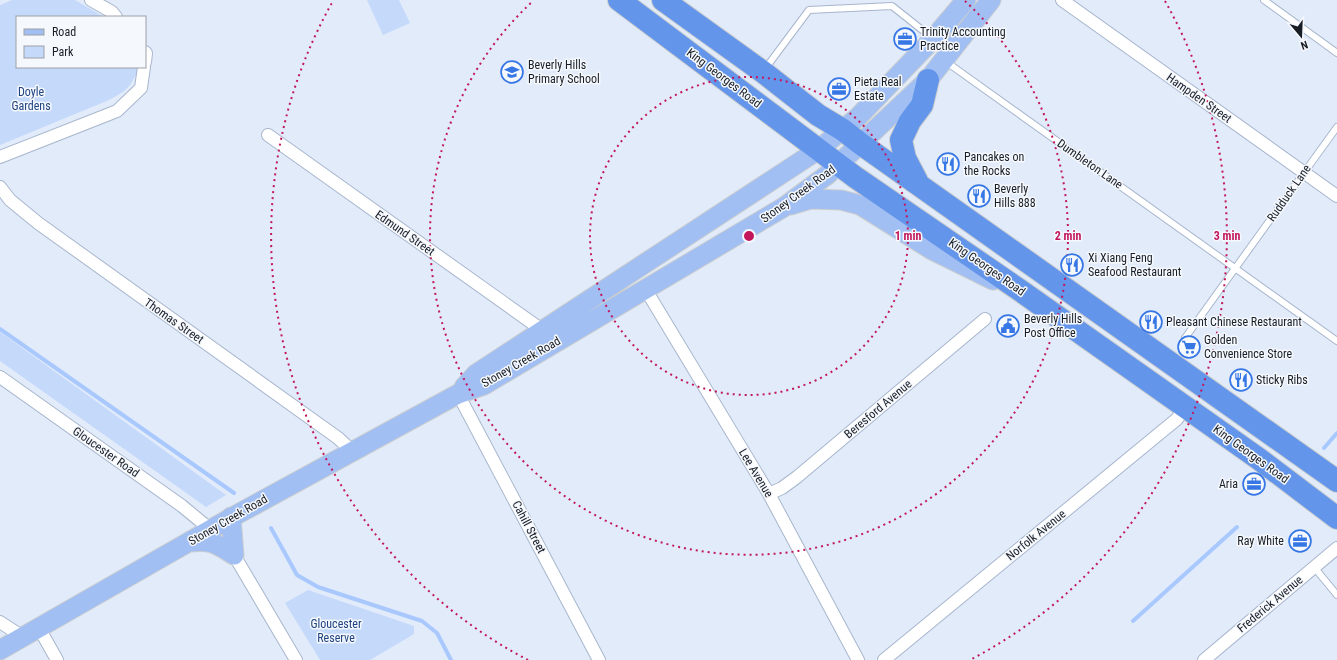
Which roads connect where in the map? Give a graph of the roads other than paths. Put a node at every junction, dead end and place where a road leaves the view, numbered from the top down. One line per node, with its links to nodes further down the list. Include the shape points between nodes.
1 (91, 0): 8 (street)
2 (619, 0): 19 (highway, King Georges Road)
3 (663, 0): 13 (highway)
4 (966, 0): 9 (main road, Stoney Creek Road)
5 (991, 0): 11 (main road, Stoney Creek Road)
6 (1062, 0): 22 (street, Hampden Street)
7 (1264, 0): 10 (lane)
8 (115, 16)
9 (933, 39): 13 (lane, via 892,6 809,10); 16 (main road, Stoney Creek Road)
10 (1337, 53)
11 (944, 60): 14 (main road, Stoney Creek Road); 27 (lane, Dumbleton Lane)
12 (144, 68): 20 (street, via 141,88 117,111)
13 (763, 72): 16 (highway, via 818,115)
14 (928, 80): 18 (main road, Stoney Creek Road); 23 (highway, via 922,105 910,121 901,140 905,158)
15 (1337, 127): 22 (lane, Rudduck Lane)
16 (843, 130): 18 (highway); 19 (main road, Stoney Creek Road)
17 (268, 135): 31 (street, Edmund Street)
18 (861, 144): 21 (main road, Stoney Creek Road); 23 (highway)
19 (818, 150): 21 (highway, King Georges Road); 31 (main road, Stoney Creek Road)
20 (0, 157)
21 (839, 164): 26 (main road, Stoney Creek Road); 29 (highway, King Georges Road)
22 (1303, 172): 25 (street, Hampden Street); 27 (lane, Rudduck Lane)
23 (918, 184): 38 (highway)
24 (0, 186): 37 (street, Thomas Street, via 10,200 38,224 338,438)
25 (1337, 196)
26 (784, 207): 28 (main road, Stoney Creek Road); 29 (main road, via 811,199 841,200 860,205 932,250)
27 (1236, 268): 32 (lane, Rudduck Lane); 33 (lane, Dumbleton Lane)
28 (646, 290): 35 (main road, Stoney Creek Road, via 484,385); 39 (street, Lee Avenue)
29 (1021, 291): 36 (highway, King Georges Road)
30 (985, 319): 39 (street, Beresford Avenue, via 797,477)
31 (542, 330): 35 (main road, Stoney Creek Road, via 476,374)
32 (1185, 338)
33 (1337, 341)
34 (0, 378): 42 (street, Gloucester Road, via 182,506)
35 (458, 394): 37 (main road, Stoney Creek Road); 53 (street, Cahill Street)
36 (1185, 407): 41 (highway, King Georges Road, via 1260,459); 55 (street, Norfolk Avenue, via 1177,419)
37 (352, 451): 40 (main road, Stoney Creek Road)
38 (1337, 481)
39 (769, 494): 54 (street, Lee Avenue)
40 (234, 516): 42 (main road, Stoney Creek Road); 45 (main road)
41 (1337, 518)
42 (211, 530): 43 (main road, Stoney Creek Road)
43 (190, 542): 45 (main road, via 212,542); 49 (main road, Stoney Creek Road)
44 (1337, 548): 46 (street, Frederick Avenue)
45 (234, 556): 52 (street)
46 (1314, 568): 47 (lane); 56 (street, Frederick Avenue)
47 (1337, 594)
48 (0, 622): 49 (street)
49 (31, 633): 50 (main road, Stoney Creek Road); 51 (street)
50 (0, 650)
51 (57, 660)
52 (296, 660)
53 (599, 660)
54 (858, 660)
55 (884, 660)
56 (1204, 660)

